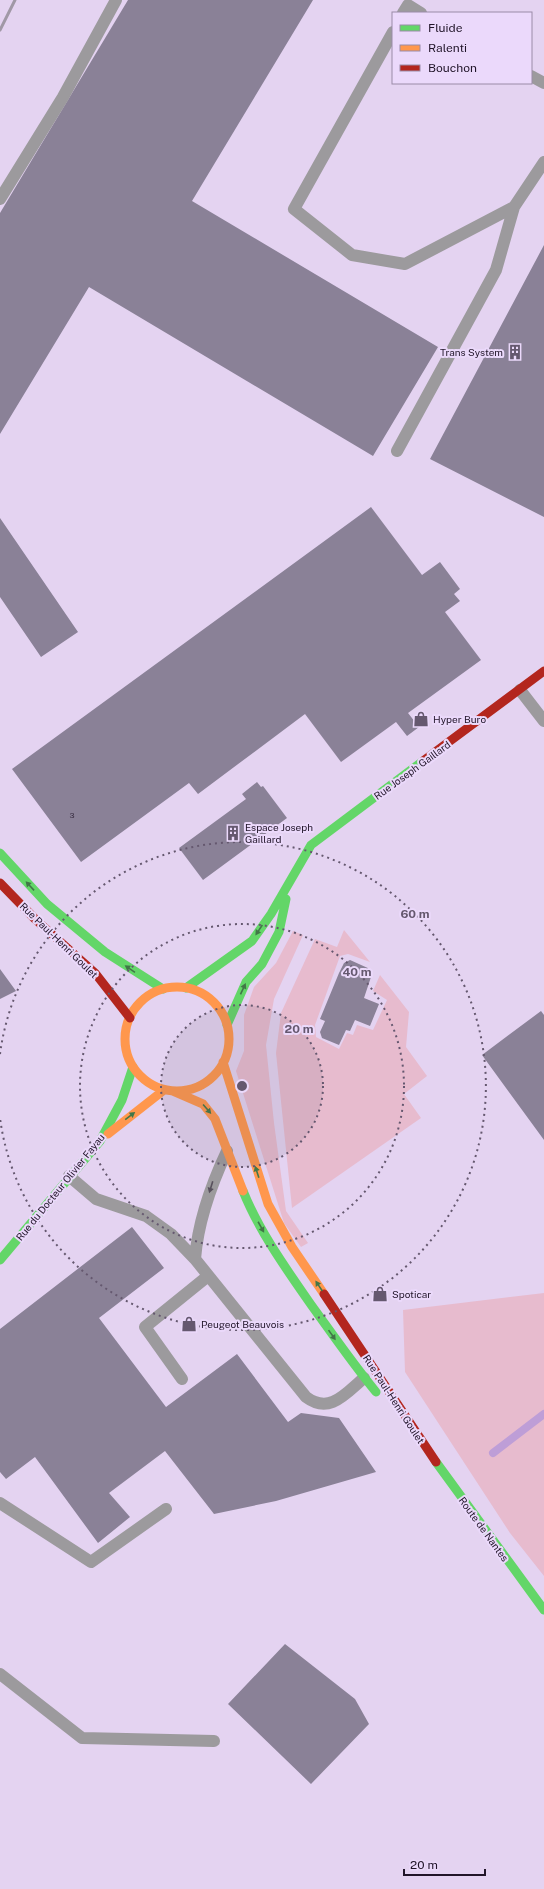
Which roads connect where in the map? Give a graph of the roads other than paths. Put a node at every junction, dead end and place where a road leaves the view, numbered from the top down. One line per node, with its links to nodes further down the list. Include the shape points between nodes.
1 (116, 0): 8 (lane, via 63,97)
2 (404, 12): 3 (lane, via 408,5)
3 (419, 12)
4 (392, 34): 9 (lane, via 294,209 352,255 405,264)
5 (532, 77): 6 (lane)
6 (544, 83)
7 (544, 162): 9 (lane)
8 (0, 199)
9 (514, 207): 10 (lane, via 496,270)
10 (397, 451)
11 (544, 671): 12 (main road, Rue Joseph Gaillard)
12 (520, 690): 13 (lane); 15 (main road, Rue Joseph Gaillard, via 311,845)
13 (544, 721)
14 (0, 853): 18 (main road, Rue Paul-Henri Goulet, one-way to 14, via 105,952 47,904)
15 (292, 878): 17 (main road, one-way to 17, via 252,941); 20 (main road, one-way to 15, via 246,982 262,964 278,932)
16 (0, 884): 19 (main road, Rue Paul-Henri Goulet, via 95,973)
17 (186, 988): 18 (main road); 20 (main road, via 200,992 212,1000)
18 (163, 989): 19 (main road, via 138,1005)
19 (130, 1018): 22 (main road, via 125,1034 126,1051)
20 (227, 1025): 21 (main road, via 228,1050)
21 (223, 1062): 23 (main road, via 215,1075 202,1084 188,1090); 32 (main road, Rue Paul-Henri Goulet, one-way to 21, via 292,1247 268,1204)
22 (133, 1067): 23 (main road, via 146,1080); 24 (main road, Rue du Docteur Olivier Fayau, via 122,1100)
23 (168, 1090): 24 (main road, one-way to 23); 25 (main road, Rue Paul-Henri Goulet, one-way to 25, via 202,1104 215,1119)
24 (100, 1141): 26 (main road, Rue du Docteur Olivier Fayau)
25 (227, 1151): 27 (lane, one-way to 27, via 212,1182 196,1245); 30 (main road, Rue Paul-Henri Goulet, one-way to 30, via 248,1203 279,1259)
26 (69, 1176): 27 (lane, via 96,1198 146,1216 171,1234); 28 (main road, Rue du Docteur Olivier Fayau)
27 (195, 1259): 29 (lane)
28 (0, 1260)
29 (208, 1276): 30 (lane, via 306,1398 323,1406 332,1403); 31 (lane, via 145,1327)
30 (364, 1378): 32 (main road, Rue Paul-Henri Goulet)
31 (182, 1379)
32 (425, 1447): 35 (main road, Route de Nantes)
33 (0, 1503): 34 (lane, via 91,1562)
34 (166, 1509)
35 (544, 1610)
36 (0, 1674): 37 (lane, via 82,1738)
37 (214, 1741)

